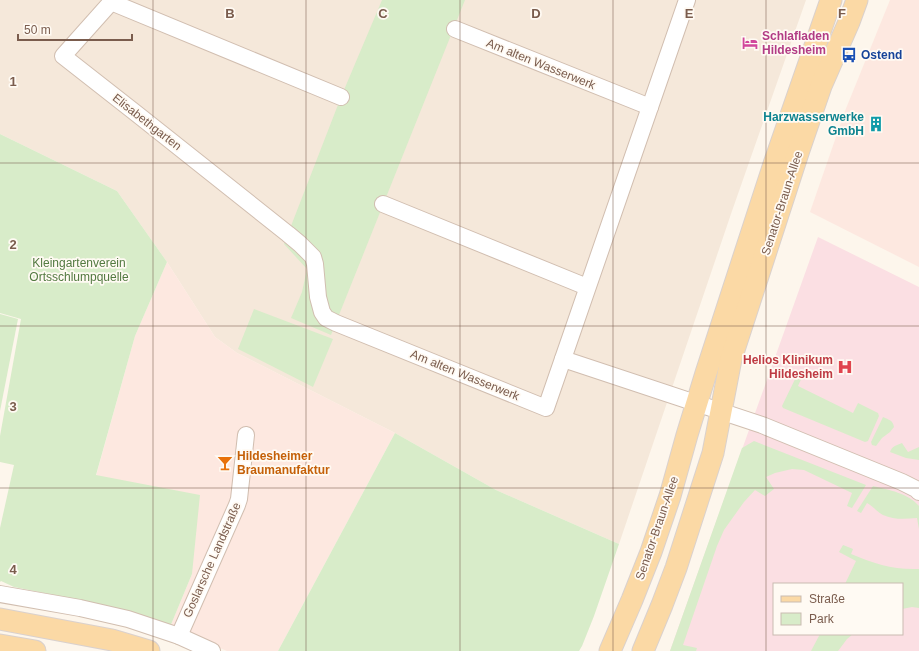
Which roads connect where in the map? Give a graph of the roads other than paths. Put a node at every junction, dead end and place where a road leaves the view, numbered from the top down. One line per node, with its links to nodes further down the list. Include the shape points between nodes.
1 (687, 0): 7 (street, Am alten Wasserwerk)
2 (831, 0): 12 (main road, Senator-Braun-Allee)
3 (857, 0): 13 (main road, Senator-Braun-Allee, via 821,86 799,150 732,358)
4 (112, 1): 6 (street, Elisabethgarten); 10 (street, Elisabethgarten, via 62,56 300,244 313,257 322,312 326,318)
5 (455, 29): 7 (street, Am alten Wasserwerk)
6 (341, 97)
7 (650, 107): 9 (street, Am alten Wasserwerk)
8 (383, 204): 9 (street)
9 (587, 287): 11 (street, Am alten Wasserwerk)
10 (336, 323): 11 (street, Am alten Wasserwerk, via 546,408)
11 (563, 359): 12 (street)
12 (696, 403): 13 (street); 23 (main road, Senator-Braun-Allee, via 651,552)
13 (721, 411): 15 (street, via 902,482); 24 (main road, Senator-Braun-Allee, via 713,454 676,568)
14 (246, 436): 18 (street, Goslarsche Landstraße, via 237,505)
15 (919, 492)
16 (0, 594): 18 (street, via 80,608)
17 (0, 619): 21 (main road, via 112,640)
18 (179, 636): 22 (street)
19 (0, 645): 20 (main road)
20 (35, 651)
21 (149, 651)
22 (212, 651)
23 (610, 651)
24 (643, 651)

